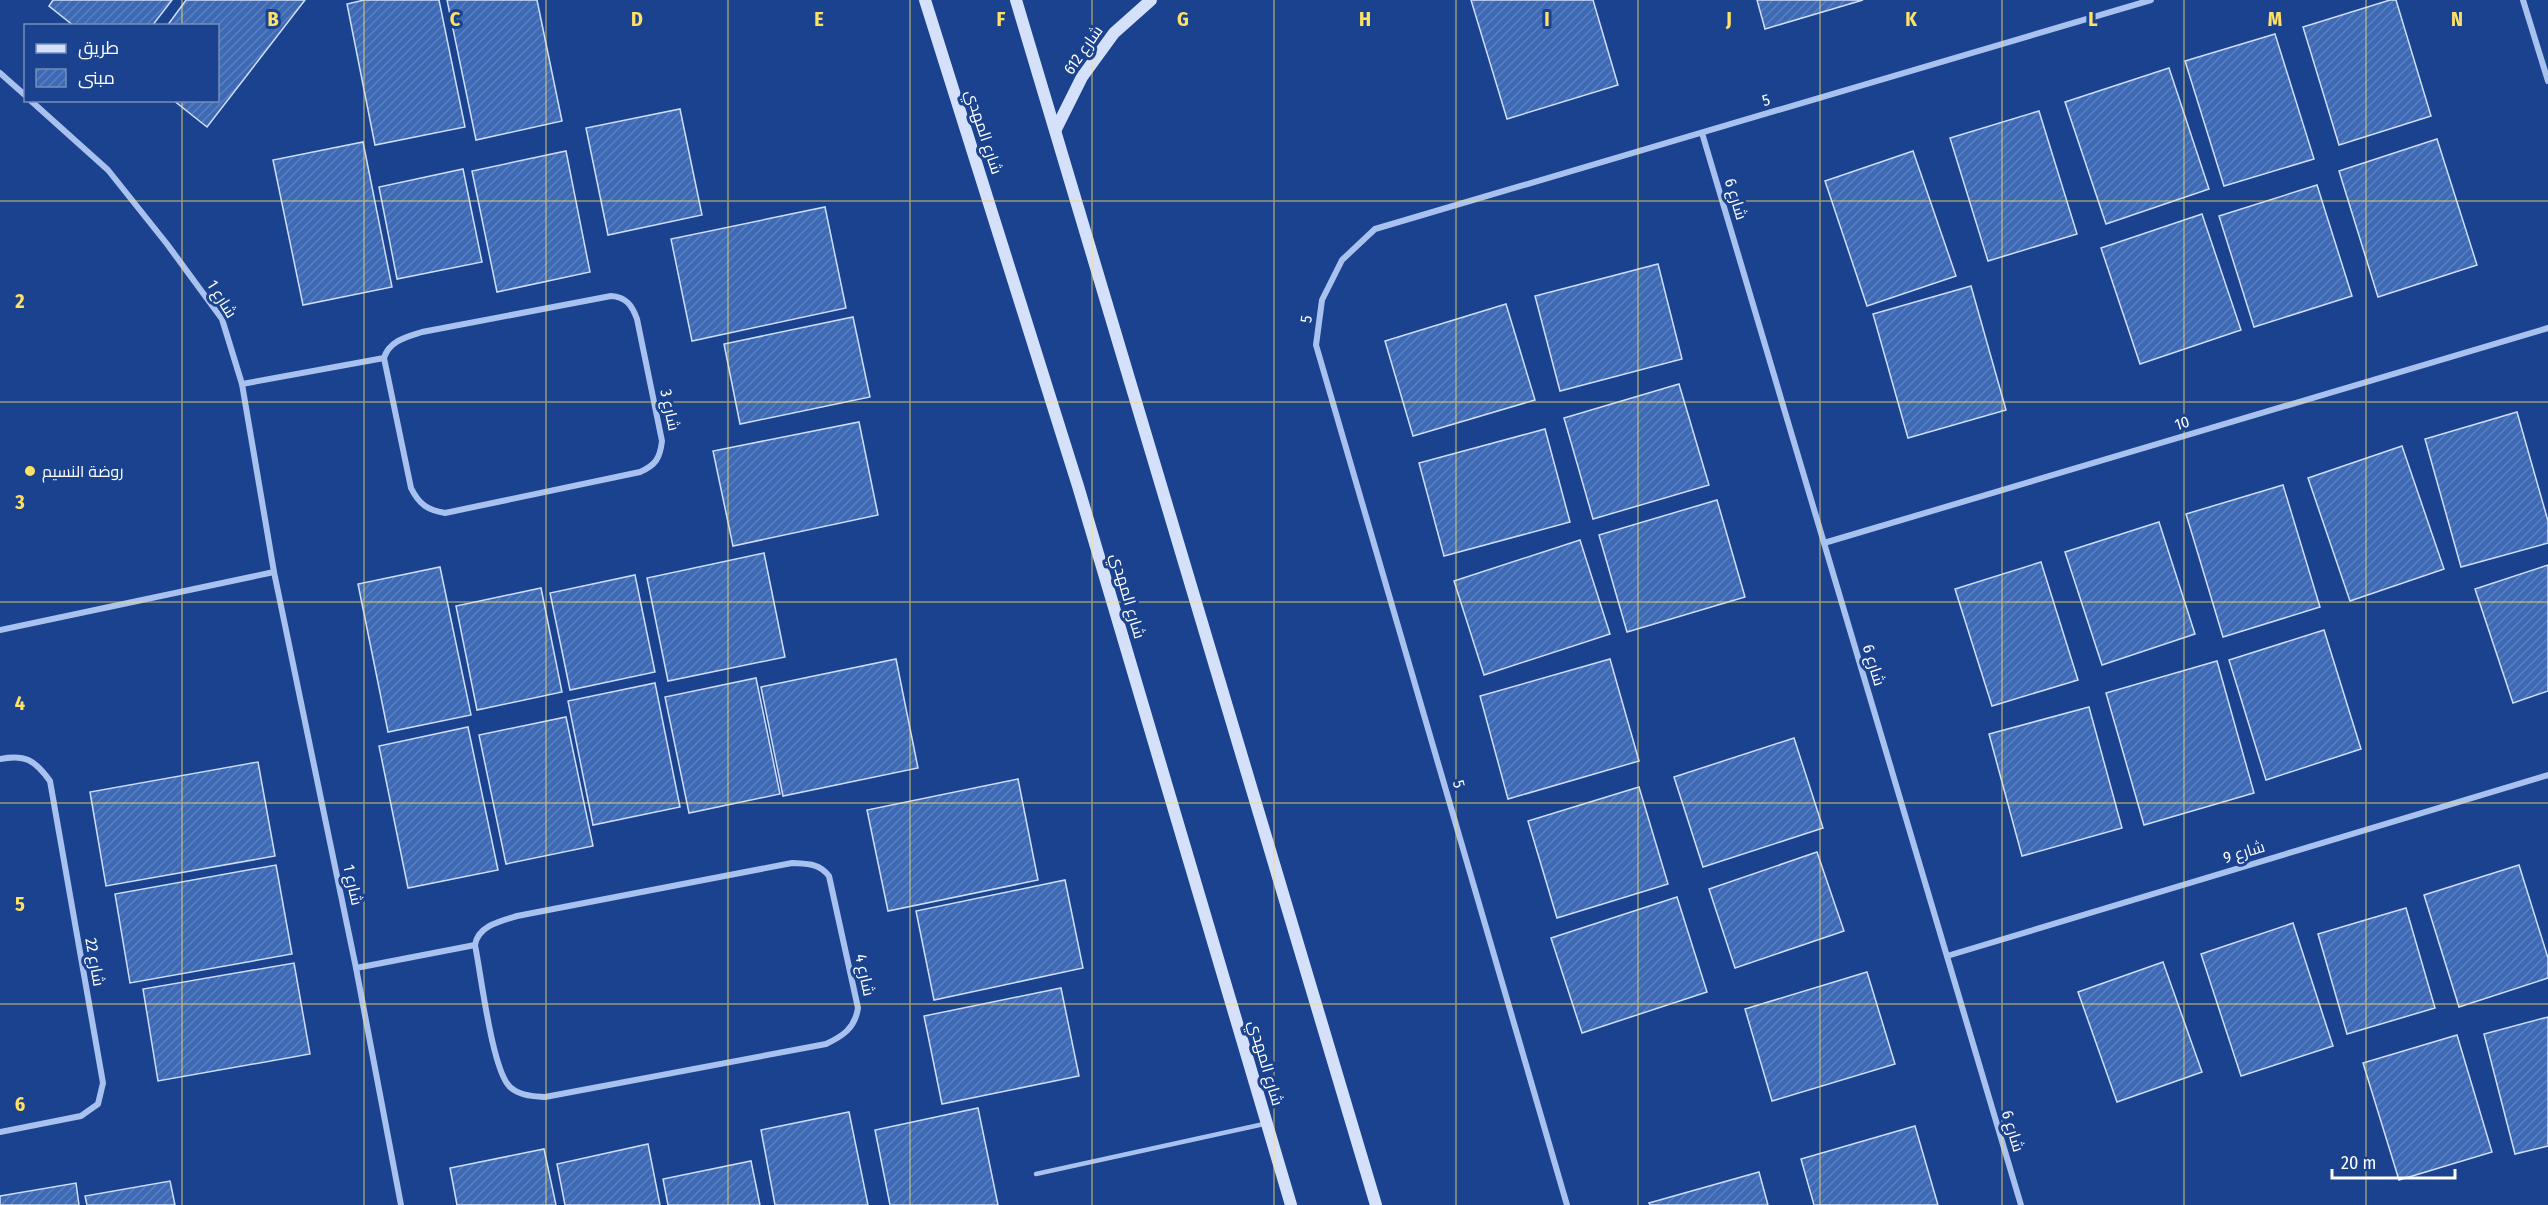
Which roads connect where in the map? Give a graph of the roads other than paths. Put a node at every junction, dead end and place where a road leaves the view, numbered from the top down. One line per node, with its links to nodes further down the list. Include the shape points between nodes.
1 (925, 0): 23 (main road, شارع المهدي, via 1075,475)
2 (1016, 0): 10 (main road)
3 (1151, 0): 10 (main road, شارع 612, via 1114,33 1082,78)
4 (2151, 0): 11 (street, 5)
5 (2523, 0): 7 (street)
6 (0, 73): 8 (street)
7 (2548, 81)
8 (24, 94)
9 (32, 102): 14 (street, شارع 1, via 108,170 167,244 222,319)
10 (1056, 129): 28 (main road)
11 (1702, 133): 15 (street, شارع 6); 29 (street, 5, via 1375,229 1342,260 1322,300 1316,345)
12 (2548, 328): 15 (street, 10)
13 (384, 358): 13 (street, شارع 3, via 390,346 403,337 619,296 633,308 637,319 662,441 659,459 640,472 445,513 432,511 423,506 411,488); 14 (street)
14 (242, 384): 16 (street, شارع 1)
15 (1824, 543): 21 (street, شارع 6)
16 (274, 572): 17 (street); 22 (street, شارع 1)
17 (0, 630)
18 (0, 759): 24 (street, شارع 22, via 26,759 39,766 50,781 103,1083 98,1104 81,1116)
19 (2548, 775): 21 (street, شارع 9)
20 (475, 945): 20 (street, شارع 4, via 482,932 494,923 516,916 792,863 815,864 829,876 858,1008 856,1020 849,1030 826,1044 545,1096 524,1095 511,1088 498,1065); 22 (street)
21 (1947, 956): 30 (street, شارع 6)
22 (356, 968): 26 (street, شارع 1)
23 (1267, 1124): 25 (lane); 27 (main road, شارع المهدي)
24 (0, 1132)
25 (1036, 1174)
26 (400, 1205)
27 (1291, 1205)
28 (1376, 1205)
29 (1567, 1205)
30 (2021, 1205)

